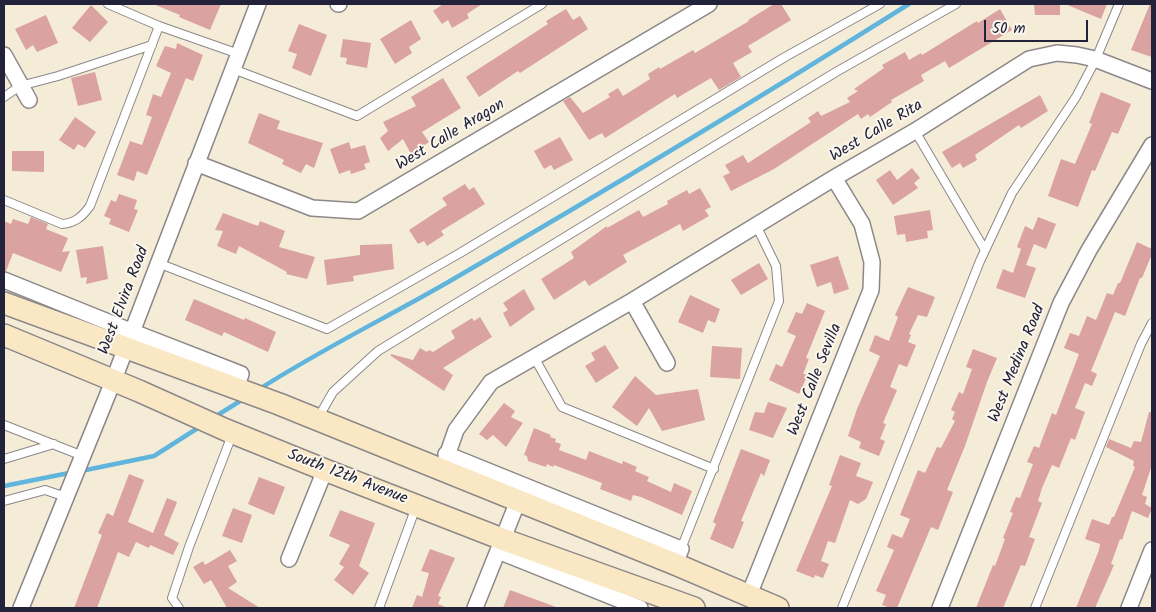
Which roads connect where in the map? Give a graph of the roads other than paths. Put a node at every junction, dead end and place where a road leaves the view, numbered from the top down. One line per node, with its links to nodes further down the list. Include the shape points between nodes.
1 (108, 4): 8 (lane)
2 (258, 4): 10 (street, West Elvira Road)
3 (542, 4): 13 (lane, via 356,116)
4 (709, 4): 20 (street, West Calle Aragon, via 358,211 312,208)
5 (880, 4): 25 (lane, via 327,329)
6 (956, 4): 35 (lane, via 827,77 378,351 333,392)
7 (1119, 4): 12 (lane)
8 (159, 26): 9 (lane); 10 (lane)
9 (152, 46): 15 (lane); 22 (lane, via 90,206 83,215 72,223 62,224)
10 (239, 54): 13 (street, West Elvira Road)
11 (4, 55): 15 (street)
12 (1095, 59): 14 (street, West Calle Rita); 18 (street, West Calle Rita, via 1057,53 1028,59); 24 (lane, via 1076,96 1012,193)
13 (233, 69): 20 (street, West Elvira Road)
14 (1152, 81)
15 (20, 86): 16 (lane); 17 (street)
16 (4, 97)
17 (29, 100)
18 (915, 131): 21 (street, West Calle Rita); 24 (lane)
19 (1152, 145): 61 (street, West Medina Road, via 1061,303)
20 (196, 163): 25 (street, West Elvira Road)
21 (834, 178): 23 (street, West Calle Rita); 52 (street, West Calle Sevilla, via 862,224 872,262 871,290)
22 (4, 200)
23 (756, 226): 27 (street, West Calle Rita); 42 (lane, via 776,266 779,301)
24 (985, 250): 60 (lane)
25 (158, 263): 31 (street, West Elvira Road)
26 (4, 280): 31 (street)
27 (632, 301): 32 (street, West Calle Rita); 33 (street)
28 (4, 303): 31 (street)
29 (1152, 323): 62 (lane)
30 (4, 335): 34 (street, South 12th Avenue)
31 (129, 340): 34 (street, West Elvira Road); 35 (street)
32 (534, 357): 41 (street, West Calle Rita, via 491,382 456,430); 42 (lane, via 562,408)
33 (667, 363)
34 (114, 381): 37 (street, South 12th Avenue); 39 (street, West Elvira Road)
35 (317, 419): 41 (street)
36 (4, 424): 38 (lane)
37 (229, 431): 43 (street, South 12th Avenue); 54 (lane, via 172,598)
38 (54, 444): 39 (lane); 40 (lane)
39 (82, 458): 44 (street, West Elvira Road)
40 (4, 459)
41 (444, 462): 46 (street); 50 (street)
42 (714, 469): 50 (lane)
43 (325, 470): 47 (street, South 12th Avenue); 51 (street)
44 (66, 497): 45 (lane, via 45,490); 53 (street, West Elvira Road)
45 (4, 501)
46 (518, 501): 48 (street); 50 (street)
47 (417, 505): 48 (street, South 12th Avenue); 55 (lane)
48 (500, 545): 56 (street); 57 (street, South 12th Avenue); 58 (street, South 12th Avenue)
49 (1152, 550): 63 (street)
50 (678, 556): 52 (street)
51 (289, 559)
52 (749, 595): 59 (street)
53 (21, 608)
54 (179, 608)
55 (379, 608)
56 (475, 608)
57 (640, 608)
58 (694, 608)
59 (778, 608)
60 (842, 608)
61 (940, 608)
62 (1035, 608)
63 (1129, 608)

